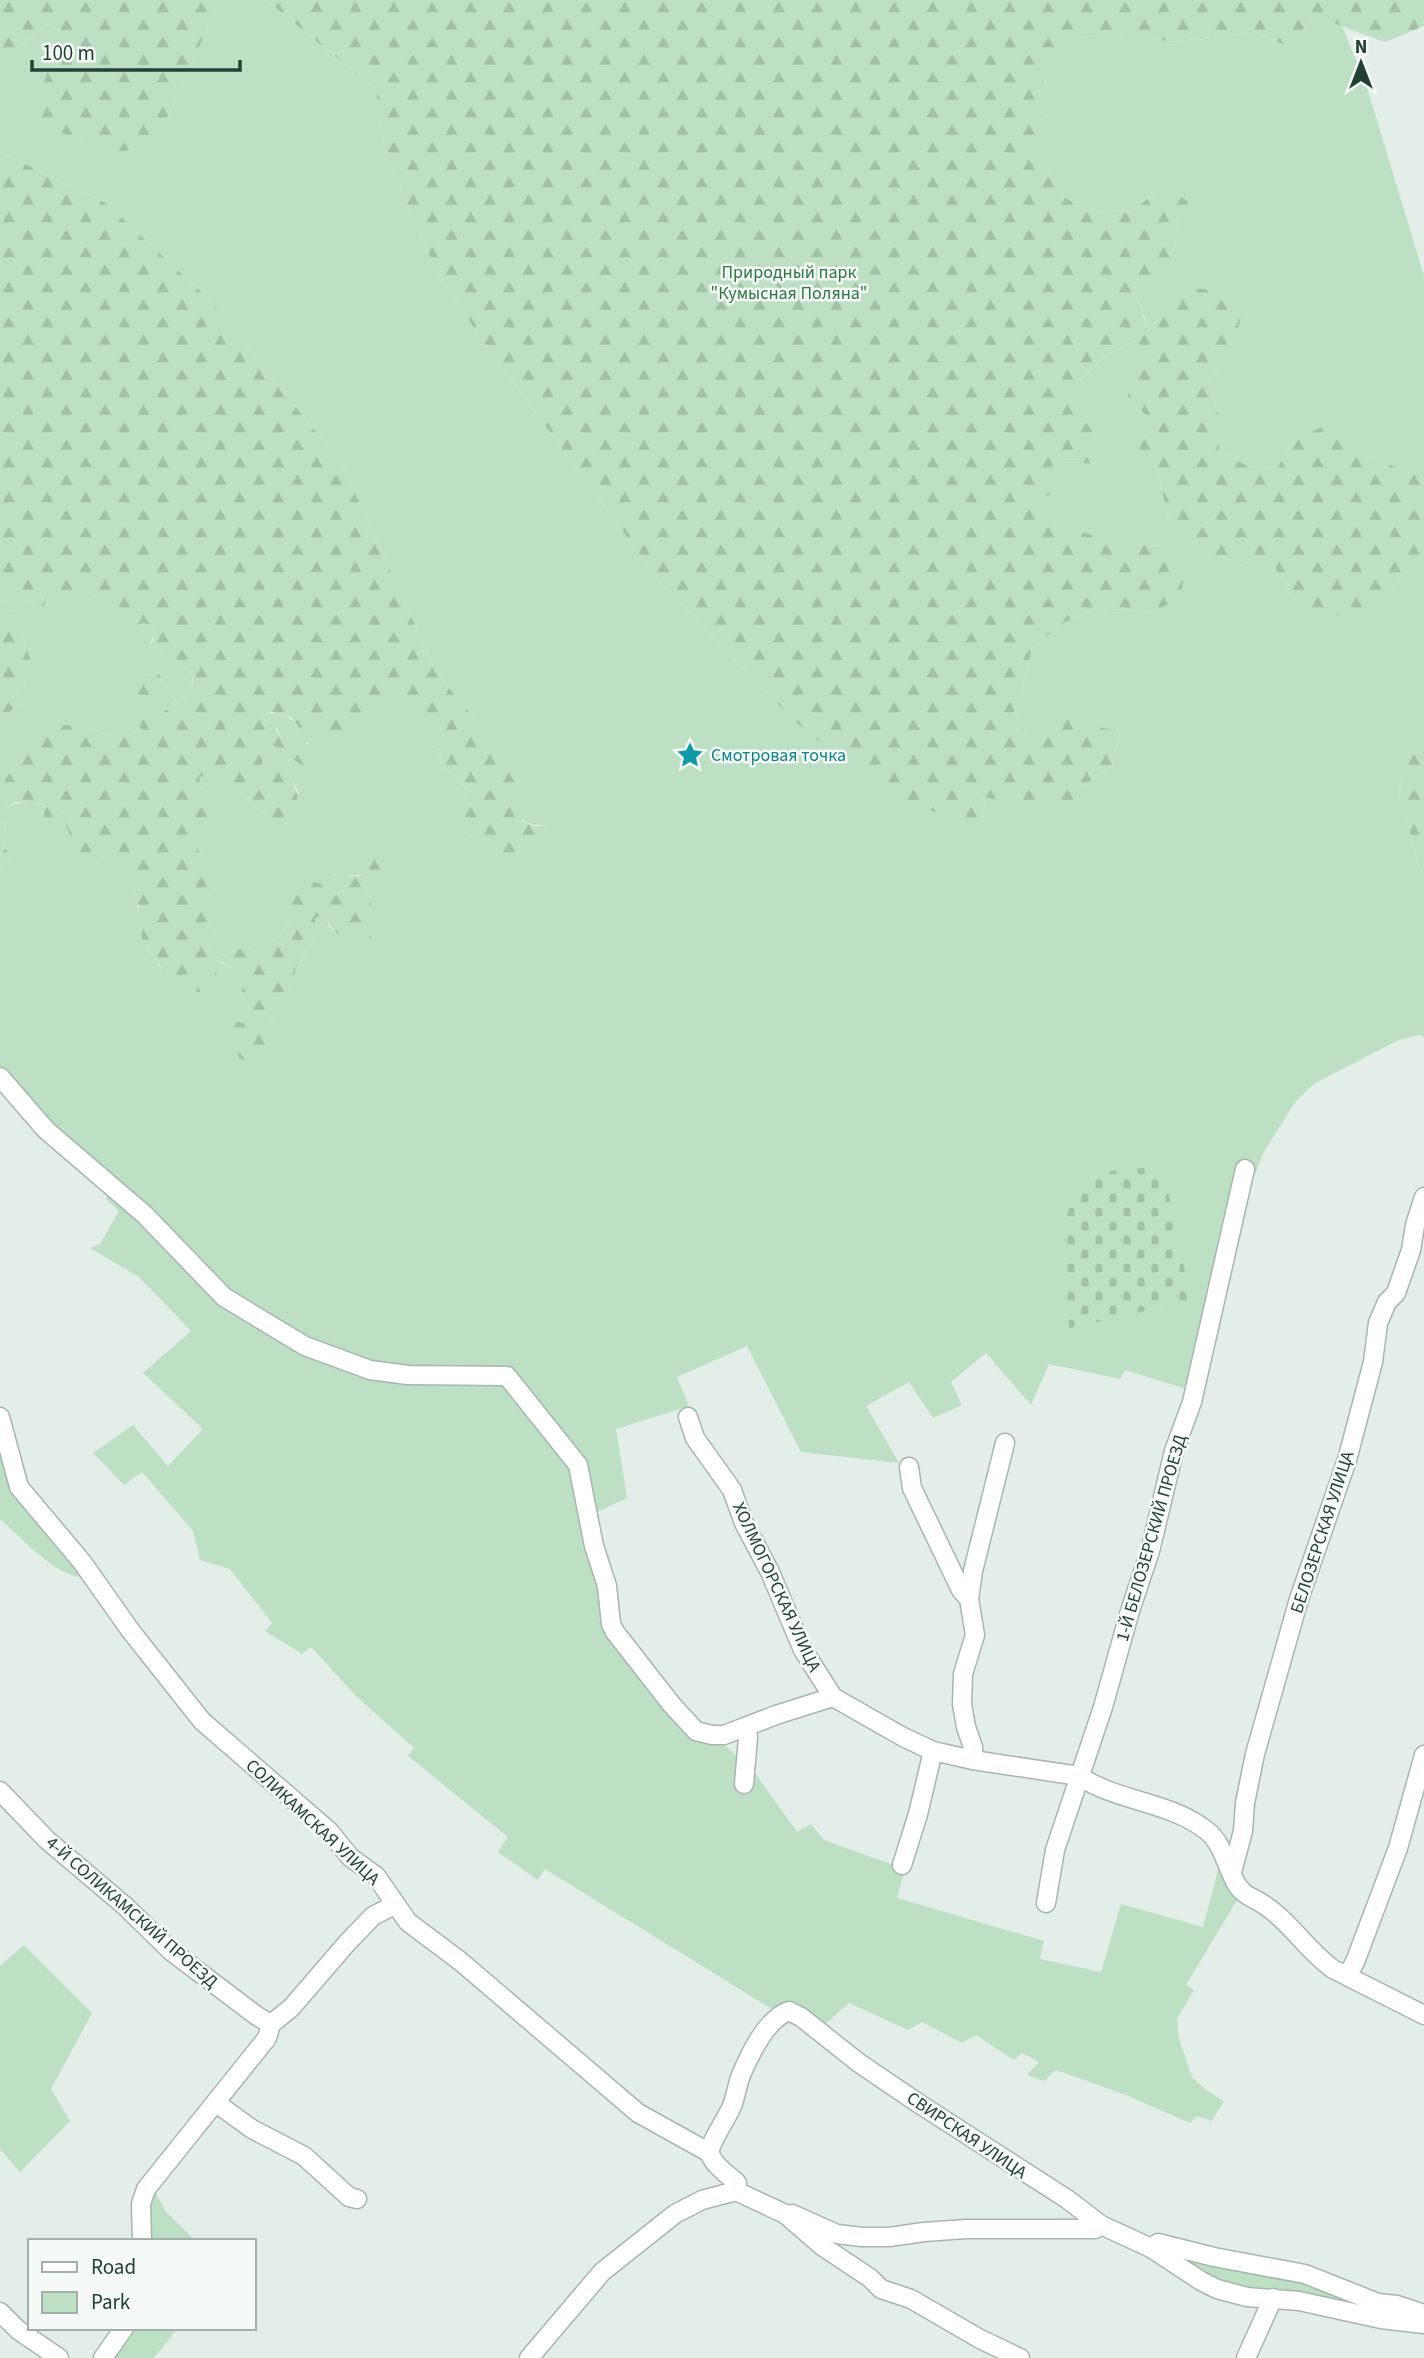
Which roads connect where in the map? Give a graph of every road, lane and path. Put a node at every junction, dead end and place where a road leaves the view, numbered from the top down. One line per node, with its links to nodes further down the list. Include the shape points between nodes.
1 (0, 1077): 10 (street, via 46,1130 145,1215 224,1297 305,1346 370,1370 507,1376 578,1465 615,1632 696,1731 724,1735)
2 (1245, 1168): 14 (street, 1-Й БЕЛОЗЕРСКИЙ ПРОЕЗД, via 1192,1402)
3 (1424, 1197): 18 (street, БЕЛОЗЕРСКАЯ УЛИЦА, via 1396,1293 1378,1324 1373,1363 1347,1461 1255,1754)
4 (0, 1417): 20 (street, СОЛИКАМСКАЯ УЛИЦА, via 19,1487 82,1562 175,1689 202,1721 376,1876)
5 (688, 1417): 9 (street, ХОЛМОГОРСКАЯ УЛИЦА, via 695,1438 732,1490 803,1650)
6 (1004, 1443): 8 (street)
7 (909, 1467): 8 (street, via 912,1488)
8 (969, 1599): 13 (street, via 975,1635 964,1674 962,1704)
9 (833, 1697): 10 (street); 11 (street, ХОЛМОГОРСКАЯ УЛИЦА)
10 (747, 1728): 15 (street)
11 (933, 1751): 13 (street, ХОЛМОГОРСКАЯ УЛИЦА); 17 (street)
12 (1424, 1755): 21 (street, via 1398,1848)
13 (973, 1760): 14 (street, ХОЛМОГОРСКАЯ УЛИЦА)
14 (1079, 1776): 18 (street, ХОЛМОГОРСКАЯ УЛИЦА, via 1170,1809 1203,1828 1215,1838); 19 (street, 1-Й БЕЛОЗЕРСКИЙ ПРОЕЗД, via 1055,1850)
15 (744, 1784)
16 (0, 1791): 23 (street, 4-Й СОЛИКАМСКИЙ ПРОЕЗД, via 47,1840 172,1951)
17 (902, 1865)
18 (1232, 1872): 21 (street, ХОЛМОГОРСКАЯ УЛИЦА, via 1245,1895 1287,1923 1320,1959)
19 (1046, 1903)
20 (394, 1905): 23 (street, via 373,1916 291,2008); 25 (street, СОЛИКАМСКАЯ УЛИЦА, via 408,1922 638,2113)
21 (1347, 1976): 22 (street, ХОЛМОГОРСКАЯ УЛИЦА)
22 (1424, 2015)
23 (271, 2024): 24 (street, via 267,2038)
24 (216, 2103): 27 (street, via 252,2129 304,2156); 30 (street, via 146,2189 141,2204)
25 (710, 2153): 26 (street, СОЛИКАМСКАЯ УЛИЦА, via 737,2183); 29 (street, СВИРСКАЯ УЛИЦА, via 764,2034 789,2011)
26 (736, 2191): 28 (street); 39 (street, via 702,2200 675,2214 602,2272)
27 (357, 2199)
28 (785, 2214): 29 (street, via 837,2234 862,2237 966,2229 1095,2229); 40 (street, via 881,2289 911,2299)
29 (1101, 2225): 31 (street, СВИРСКАЯ УЛИЦА)
30 (142, 2239)
31 (1151, 2248): 32 (street, СВИРСКАЯ УЛИЦА, via 1217,2289); 34 (street, СВИРСКАЯ УЛИЦА, via 1158,2243 1305,2274 1378,2303)
32 (1273, 2298): 35 (street, СВИРСКАЯ УЛИЦА); 41 (street)
33 (0, 2312): 37 (street)
34 (1424, 2314)
35 (1424, 2324)
36 (123, 2330): 38 (street)
37 (59, 2358)
38 (103, 2358)
39 (529, 2358)
40 (1020, 2358)
41 (1246, 2358)

